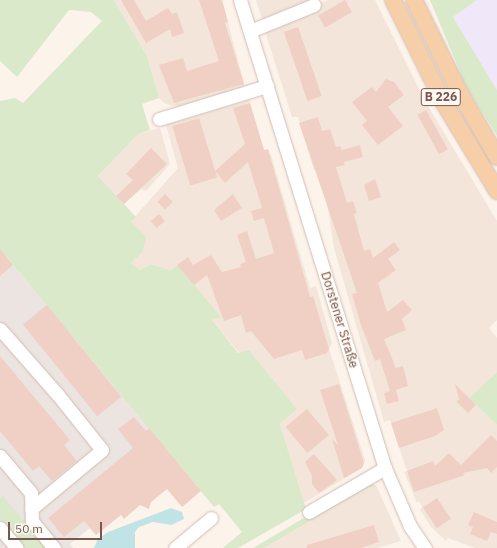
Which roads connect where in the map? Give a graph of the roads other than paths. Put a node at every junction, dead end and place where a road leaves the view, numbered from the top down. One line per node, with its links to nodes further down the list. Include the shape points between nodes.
1 (240, 0): 5 (street, Dorstener Straße)
2 (393, 0): 9 (main road, B 226, via 444,103)
3 (414, 0): 8 (main road, B 226, via 460,93)
4 (314, 5): 5 (street)
5 (250, 31): 6 (street, Dorstener Straße)
6 (267, 86): 7 (street); 12 (street, Dorstener Straße)
7 (159, 119)
8 (497, 157)
9 (497, 190)
10 (0, 329): 13 (street, via 102,450)
11 (0, 456): 13 (street, via 31,493)
12 (385, 468): 14 (street); 20 (street, Dorstener Straße, via 410,526)
13 (31, 509): 18 (street, via 32,521)
14 (309, 512)
15 (211, 518): 19 (street)
16 (0, 528): 17 (street)
17 (17, 548)
18 (54, 548)
19 (175, 548)
20 (425, 548)

